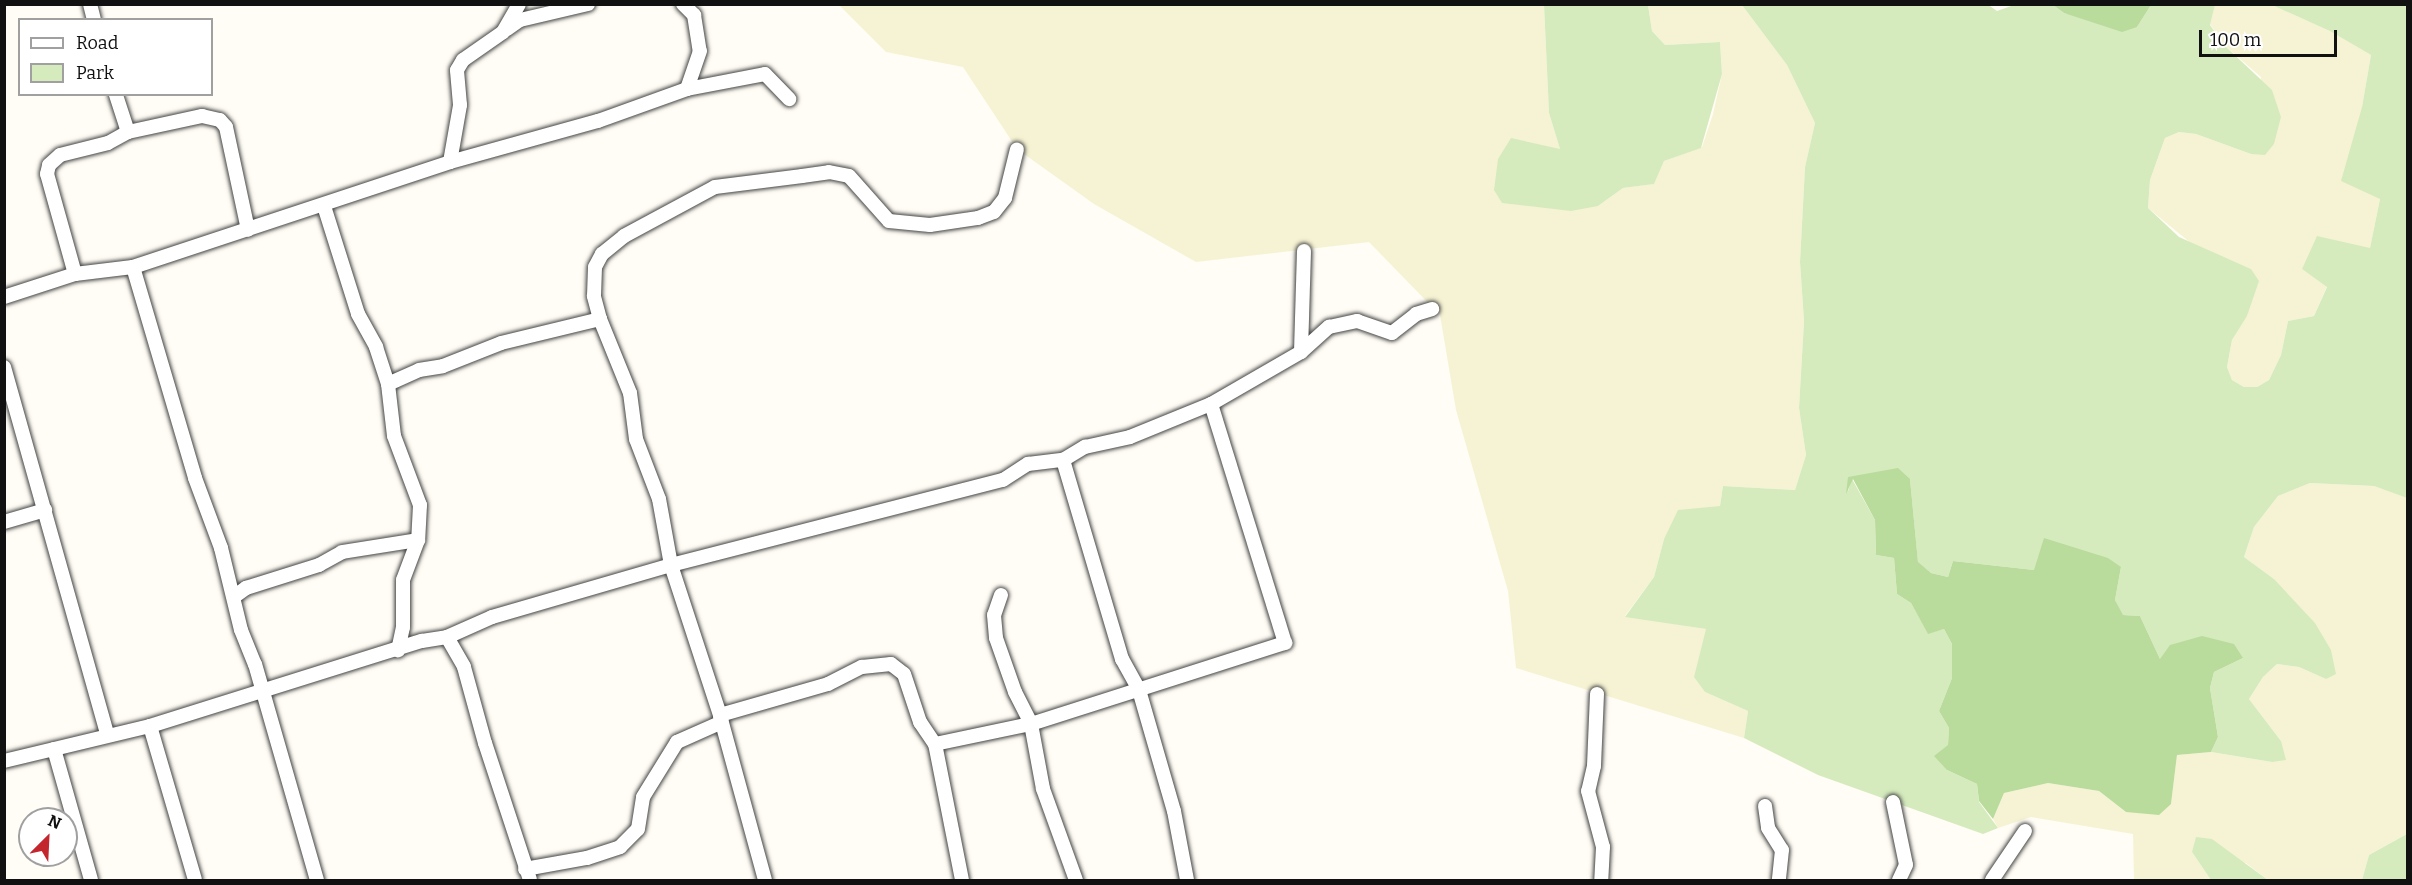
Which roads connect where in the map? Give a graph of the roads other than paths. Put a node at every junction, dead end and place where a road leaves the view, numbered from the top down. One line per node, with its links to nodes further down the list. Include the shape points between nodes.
1 (519, 4): 4 (street)
2 (588, 4): 4 (street, via 520,20)
3 (683, 4): 5 (street, via 694,15 700,51)
4 (503, 32): 10 (street, via 463,60 457,70 460,105)
5 (687, 89): 7 (street, via 765,74); 10 (street, via 598,121)
6 (117, 96): 8 (street)
7 (789, 99)
8 (128, 132): 12 (street, via 202,116 220,120 226,127); 15 (street, via 108,143 60,155 49,165 47,174)
9 (1017, 149): 18 (street, via 1005,198 994,212 958,222 920,225 889,220 856,182 835,173 714,187 624,236 602,254 593,282)
10 (450, 162): 11 (street)
11 (324, 206): 12 (street); 21 (street, via 358,314 376,347)
12 (248, 230): 14 (street)
13 (1304, 251): 19 (street)
14 (133, 267): 15 (street); 29 (street, via 195,478)
15 (75, 274): 16 (street)
16 (4, 297)
17 (1432, 309): 19 (street, via 1416,314 1392,333 1345,321 1329,327)
18 (600, 319): 21 (street, via 501,343); 27 (street, via 630,393 636,439 659,499)
19 (1301, 352): 22 (street)
20 (4, 367): 24 (street)
21 (388, 384): 26 (street, via 394,436 420,505)
22 (1212, 404): 23 (street, via 1130,437 1084,447); 32 (street, via 1285,643)
23 (1063, 460): 27 (street, via 1028,464 1003,480); 32 (street, via 1122,658)
24 (45, 510): 25 (street); 38 (street)
25 (4, 522)
26 (418, 540): 29 (street, via 342,552 319,565 246,588); 31 (street, via 403,580 403,627)
27 (671, 565): 30 (street, via 492,617); 35 (street)
28 (1001, 595): 36 (street, via 994,615 996,638)
29 (235, 596): 33 (street)
30 (447, 636): 31 (street); 45 (street, via 464,667)
31 (398, 650): 33 (street)
32 (1139, 690): 36 (street); 52 (street, via 1174,811)
33 (260, 691): 37 (street); 48 (street)
34 (1597, 694): 53 (street, via 1594,766 1588,791 1603,847)
35 (721, 719): 39 (street, via 828,684 862,667 891,664 907,680 920,722); 45 (street, via 677,742 643,797 638,829 620,847); 49 (street)
36 (1030, 724): 39 (street); 51 (street, via 1043,789)
37 (150, 726): 38 (street); 47 (street)
38 (107, 733): 40 (street)
39 (935, 744): 50 (street)
40 (54, 749): 41 (street); 46 (street)
41 (4, 761)
42 (1893, 802): 55 (street, via 1906,866)
43 (1764, 806): 54 (street, via 1768,828 1782,850)
44 (2025, 831): 56 (street)
45 (528, 875)
46 (91, 880)
47 (195, 880)
48 (317, 880)
49 (765, 880)
50 (962, 880)
51 (1076, 880)
52 (1187, 880)
53 (1601, 880)
54 (1779, 880)
55 (1899, 880)
56 (1992, 880)

